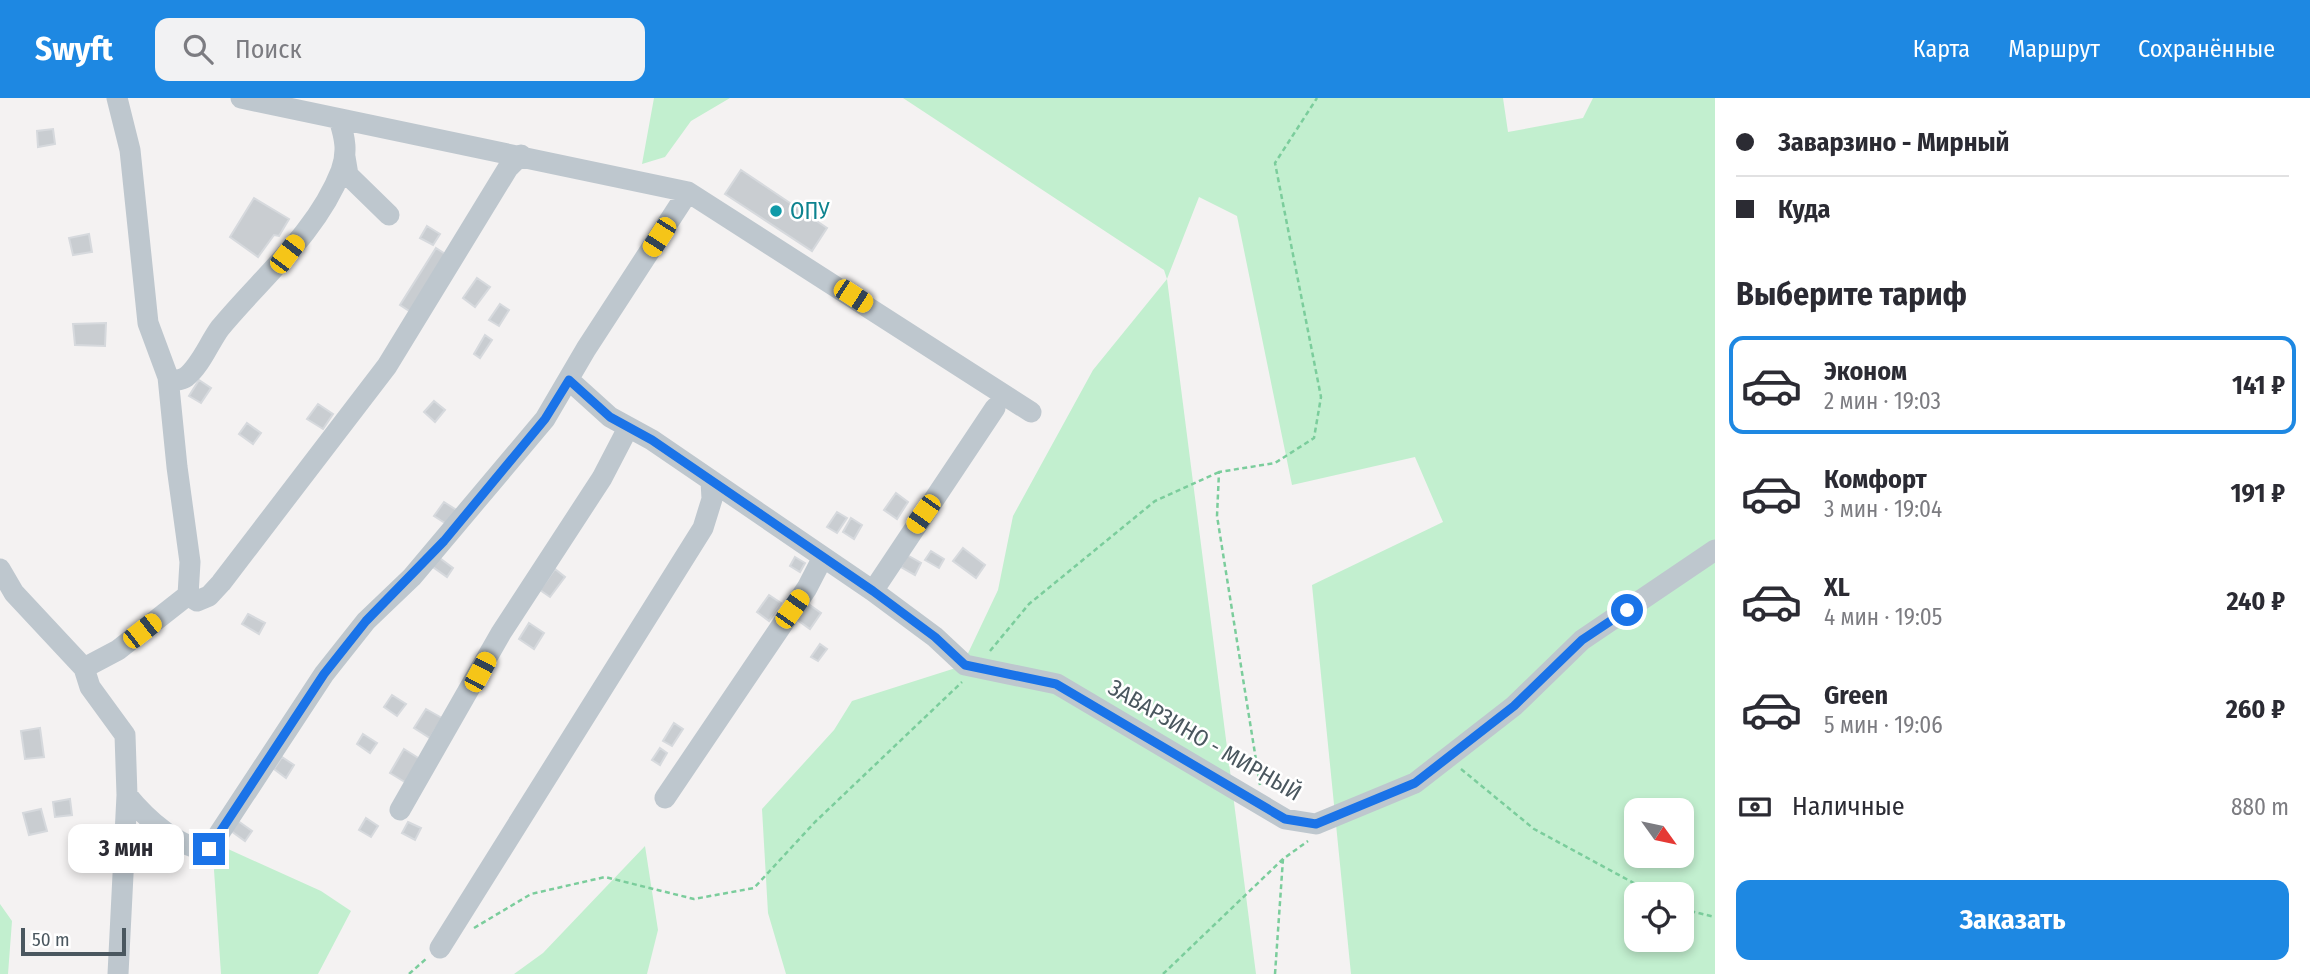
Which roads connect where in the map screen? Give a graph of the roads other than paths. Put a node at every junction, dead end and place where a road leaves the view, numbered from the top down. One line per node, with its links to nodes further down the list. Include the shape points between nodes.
1 (117, 98): 8 (street, via 130,150 148,323)
2 (242, 98): 3 (street)
3 (339, 119): 4 (street); 5 (street)
4 (521, 155): 6 (street); 18 (street, via 508,168 380,376 221,583 202,600)
5 (345, 156): 7 (street, via 348,175); 8 (street, via 327,197 279,265 240,305 184,379 171,381)
6 (691, 193): 9 (street); 11 (street)
7 (389, 215)
8 (168, 377): 18 (street, via 190,562)
9 (569, 380): 12 (street, ЗАВАРЗИНО - МИРНЫЙ); 20 (street, via 545,419 436,550 366,621 324,674 209,849 165,831 143,815)
10 (995, 408): 17 (street)
11 (1031, 412)
12 (628, 428): 13 (street, ЗАВАРЗИНО - МИРНЫЙ); 22 (street, via 602,478 501,633)
13 (711, 481): 15 (street, ЗАВАРЗИНО - МИРНЫЙ); 23 (street, via 712,499 703,528)
14 (1715, 550): 17 (street, ЗАВАРЗИНО - МИРНЫЙ, via 1582,640 1514,706 1415,783 1316,824 1285,819 1056,684 965,665)
15 (822, 559): 17 (street, ЗАВАРЗИНО - МИРНЫЙ); 21 (street)
16 (0, 569): 19 (street, via 13,593)
17 (873, 591)
18 (188, 595): 19 (street, via 118,650)
19 (84, 668): 20 (street, via 90,687 125,735)
20 (127, 795): 24 (street)
21 (666, 798)
22 (400, 810)
23 (439, 948)
24 (118, 974)

